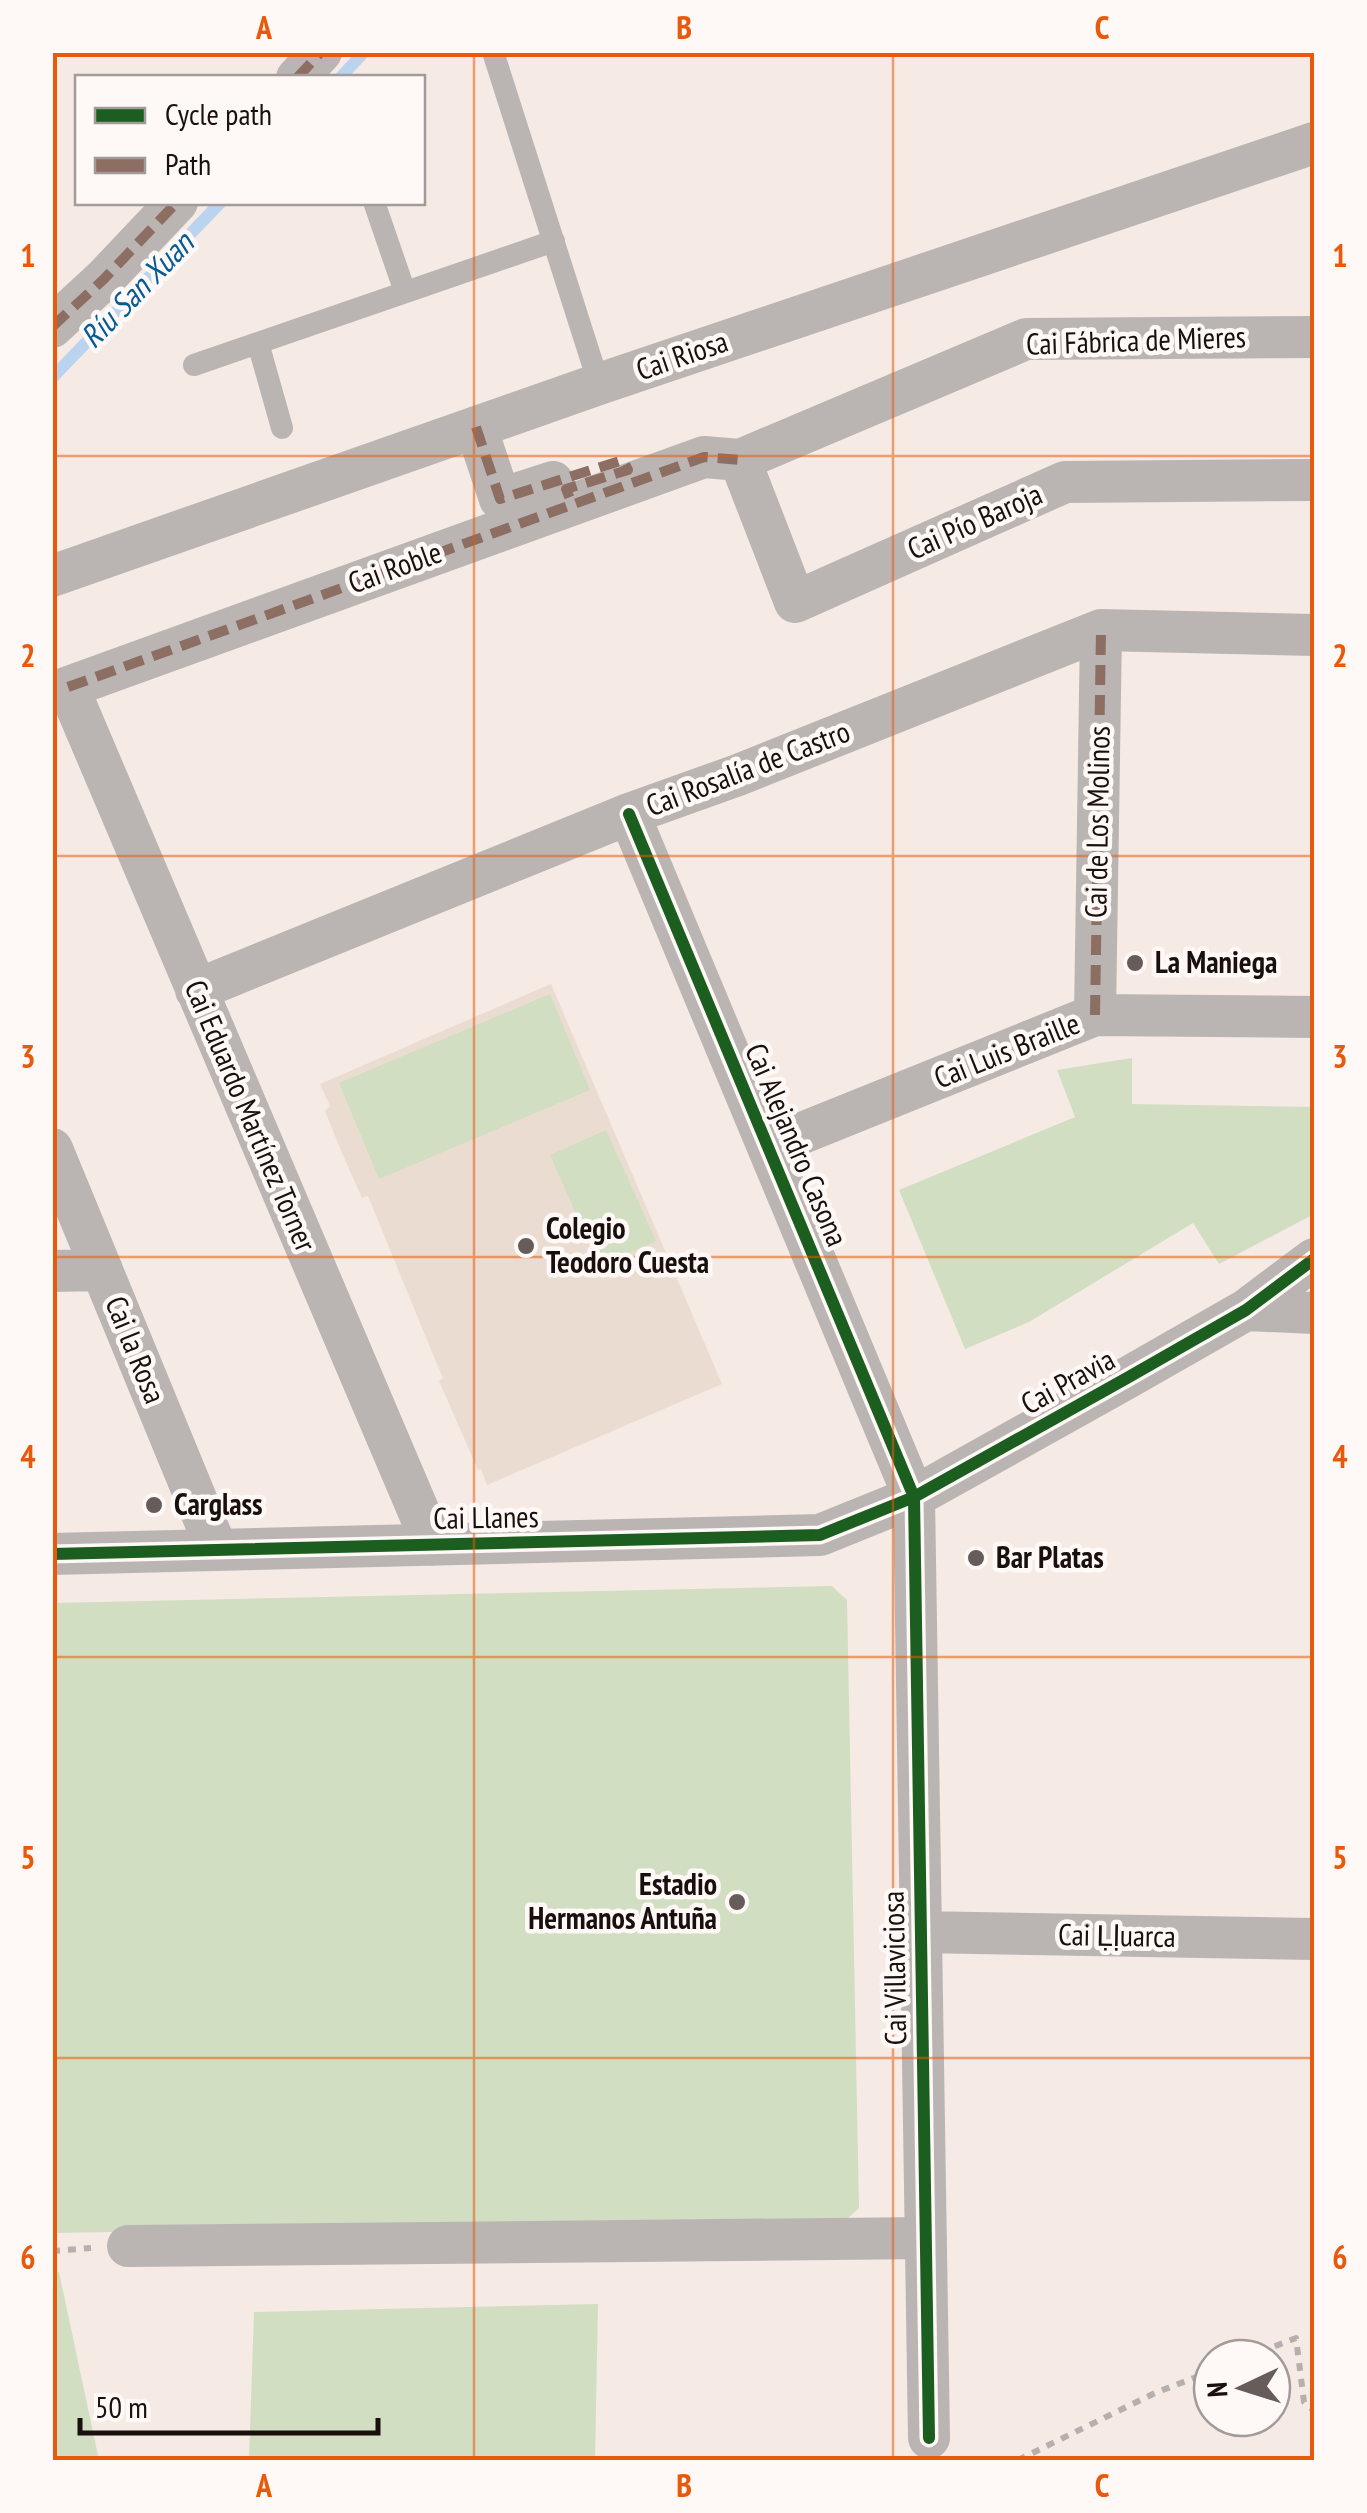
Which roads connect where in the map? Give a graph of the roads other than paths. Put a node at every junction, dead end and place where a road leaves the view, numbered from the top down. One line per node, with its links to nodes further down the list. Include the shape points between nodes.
1 (321, 52): 3 (street)
2 (493, 52): 7 (lane)
3 (299, 75)
4 (1314, 143): 13 (street, Cai Riosa)
5 (174, 205): 9 (street)
6 (375, 205): 8 (lane)
7 (554, 241): 8 (lane); 13 (lane)
8 (405, 292): 11 (lane)
9 (52, 326)
10 (1314, 337): 16 (street, Cai Fábrica de Mieres, via 1026,339)
11 (258, 343): 12 (lane); 15 (lane)
12 (194, 365)
13 (599, 384): 14 (street, Cai Riosa)
14 (476, 427): 18 (street, via 500,499 622,460 628,470 566,489); 19 (street, Cai Riosa)
15 (282, 428)
16 (740, 460): 17 (street, Cai Pío Baroja, via 796,602 1065,482); 18 (street, Cai Roble, via 704,457)
17 (1314, 480)
18 (572, 504): 22 (street, Cai Roble)
19 (52, 576)
20 (1102, 630): 21 (street, Cai Rosalía de Castro); 23 (street, Cai Rosalía de Castro); 25 (street, Cai de Los Molinos)
21 (1314, 635)
22 (60, 690): 24 (street, Cai Eduardo Martínez Torner)
23 (630, 814): 24 (street, Cai Rosalía de Castro); 27 (street, Cai Alejandro Casona)
24 (196, 990): 36 (street, Cai Eduardo Martínez Torner)
25 (1095, 1015): 26 (street, Cai Luis Braille); 27 (street, Cai Luis Braille)
26 (1314, 1017)
27 (770, 1146): 35 (street, Cai Alejandro Casona)
28 (52, 1149): 30 (street, Cai la Rosa)
29 (1314, 1259): 33 (street, Cai Pravia)
30 (102, 1270): 31 (street); 37 (street, Cai la Rosa)
31 (52, 1271)
32 (1314, 1283): 33 (street, Cai Pravia)
33 (1246, 1310): 34 (street); 35 (street, Cai Pravia)
34 (1314, 1312)
35 (914, 1496): 36 (street, Cai Llanes, via 820,1535); 39 (street, Cai Villaviciosa)
36 (433, 1545): 37 (street, Cai Llanes)
37 (217, 1550): 38 (street, Cai Llanes)
38 (52, 1554)
39 (919, 1932): 40 (street, Cai Ḷḷuarca); 41 (street, Cai Villaviciosa)
40 (1314, 1939)
41 (926, 2238): 42 (street); 43 (street, Cai Villaviciosa)
42 (128, 2246)
43 (929, 2438)

